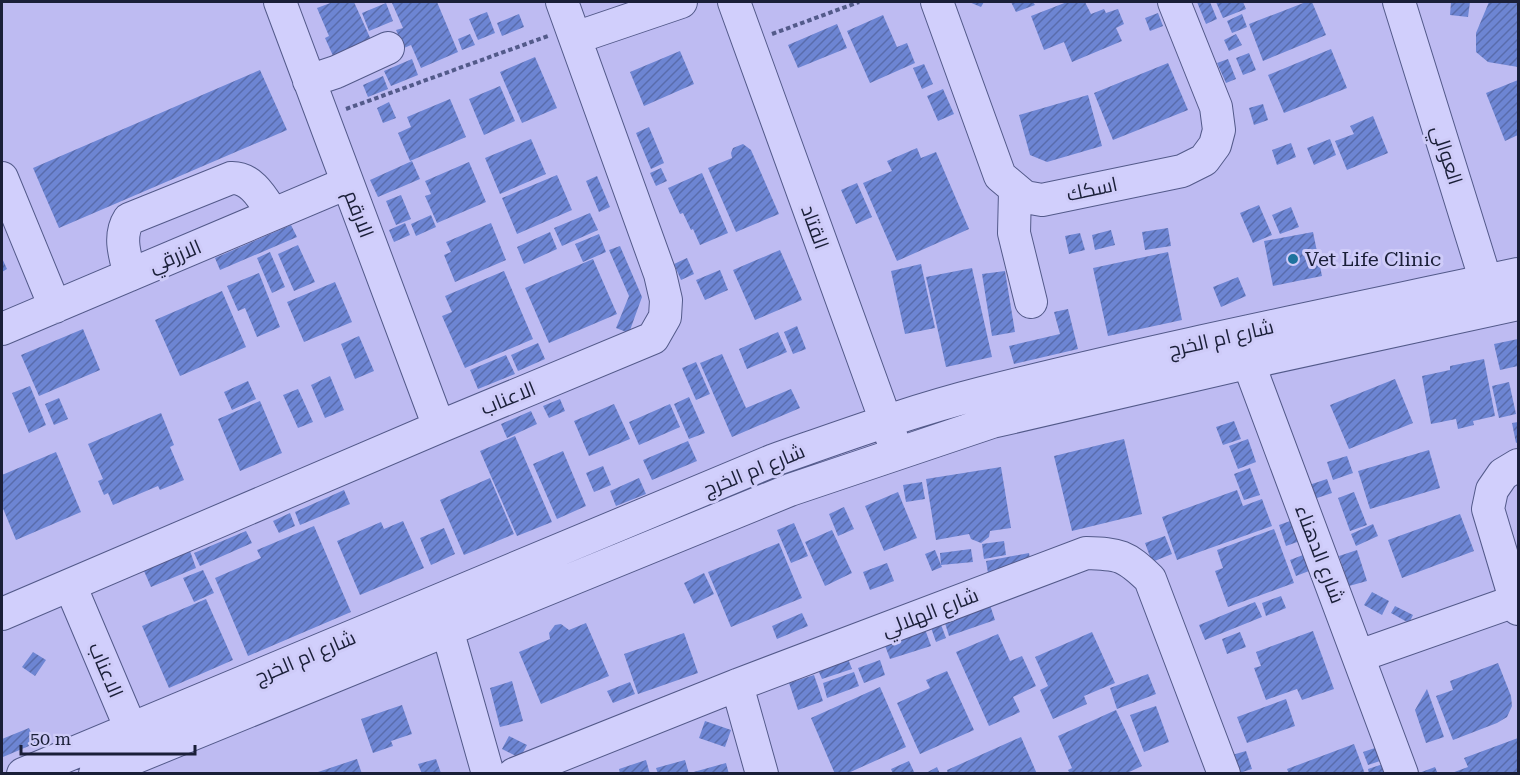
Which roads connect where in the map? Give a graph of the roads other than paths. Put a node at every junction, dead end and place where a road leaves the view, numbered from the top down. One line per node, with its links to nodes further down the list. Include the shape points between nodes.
1 (280, 2): 9 (street, الارقم)
2 (681, 2): 7 (street)
3 (734, 2): 21 (street, القتاد)
4 (937, 2): 12 (street, via 1000,176)
5 (1174, 2): 12 (street, اسكك, via 1216,107 1219,130 1215,145 1204,159 1182,171 1042,200)
6 (1399, 2): 16 (street, العوالي)
7 (569, 22): 22 (street, الاعناب, via 660,274 665,317 653,339)
8 (388, 48): 9 (street)
9 (309, 81): 11 (street, الارقم)
10 (2, 178): 18 (street)
11 (347, 183): 13 (street, الازرقي); 22 (street, الارقم)
12 (1016, 191): 17 (street, via 1014,233)
13 (273, 214): 15 (street, الازرقي); 15 (street, via 256,189 240,177 129,219 123,228 123,247)
14 (1518, 274): 16 (street, شارع ام الخرج)
15 (130, 275): 18 (street, الازرقي)
16 (1500, 298): 20 (street, شارع ام الخرج)
17 (1030, 302)
18 (55, 307): 19 (street, الازرقي)
19 (2, 329)
20 (1243, 348): 21 (street, شارع ام الخرج, via 981,393); 23 (street, شارع ام الخرج); 29 (street, شارع الدهناء)
21 (885, 421): 23 (street, القتاد); 28 (street, شارع ام الخرج, via 774,460)
22 (439, 427): 25 (street, الاعناب)
23 (898, 453): 28 (street, شارع ام الخرج)
24 (1518, 465): 26 (street, via 1503,474 1492,490 1488,509)
25 (70, 585): 27 (street, الاعناب); 31 (street, الاعناب)
26 (1517, 605): 29 (street)
27 (2, 614)
28 (442, 615): 31 (street, شارع ام الخرج); 34 (street)
29 (1359, 656): 38 (street, شارع الدهناء)
30 (736, 685): 35 (street, شارع الهلالي); 36 (street); 37 (street, شارع الهلالي, via 1086,553 1111,554 1132,561 1150,579)
31 (136, 742): 32 (street, شارع ام الخرج); 33 (street, شارع ام الخرج)
32 (23, 774)
33 (95, 774)
34 (488, 774)
35 (513, 774)
36 (762, 774)
37 (1224, 774)
38 (1402, 774)

